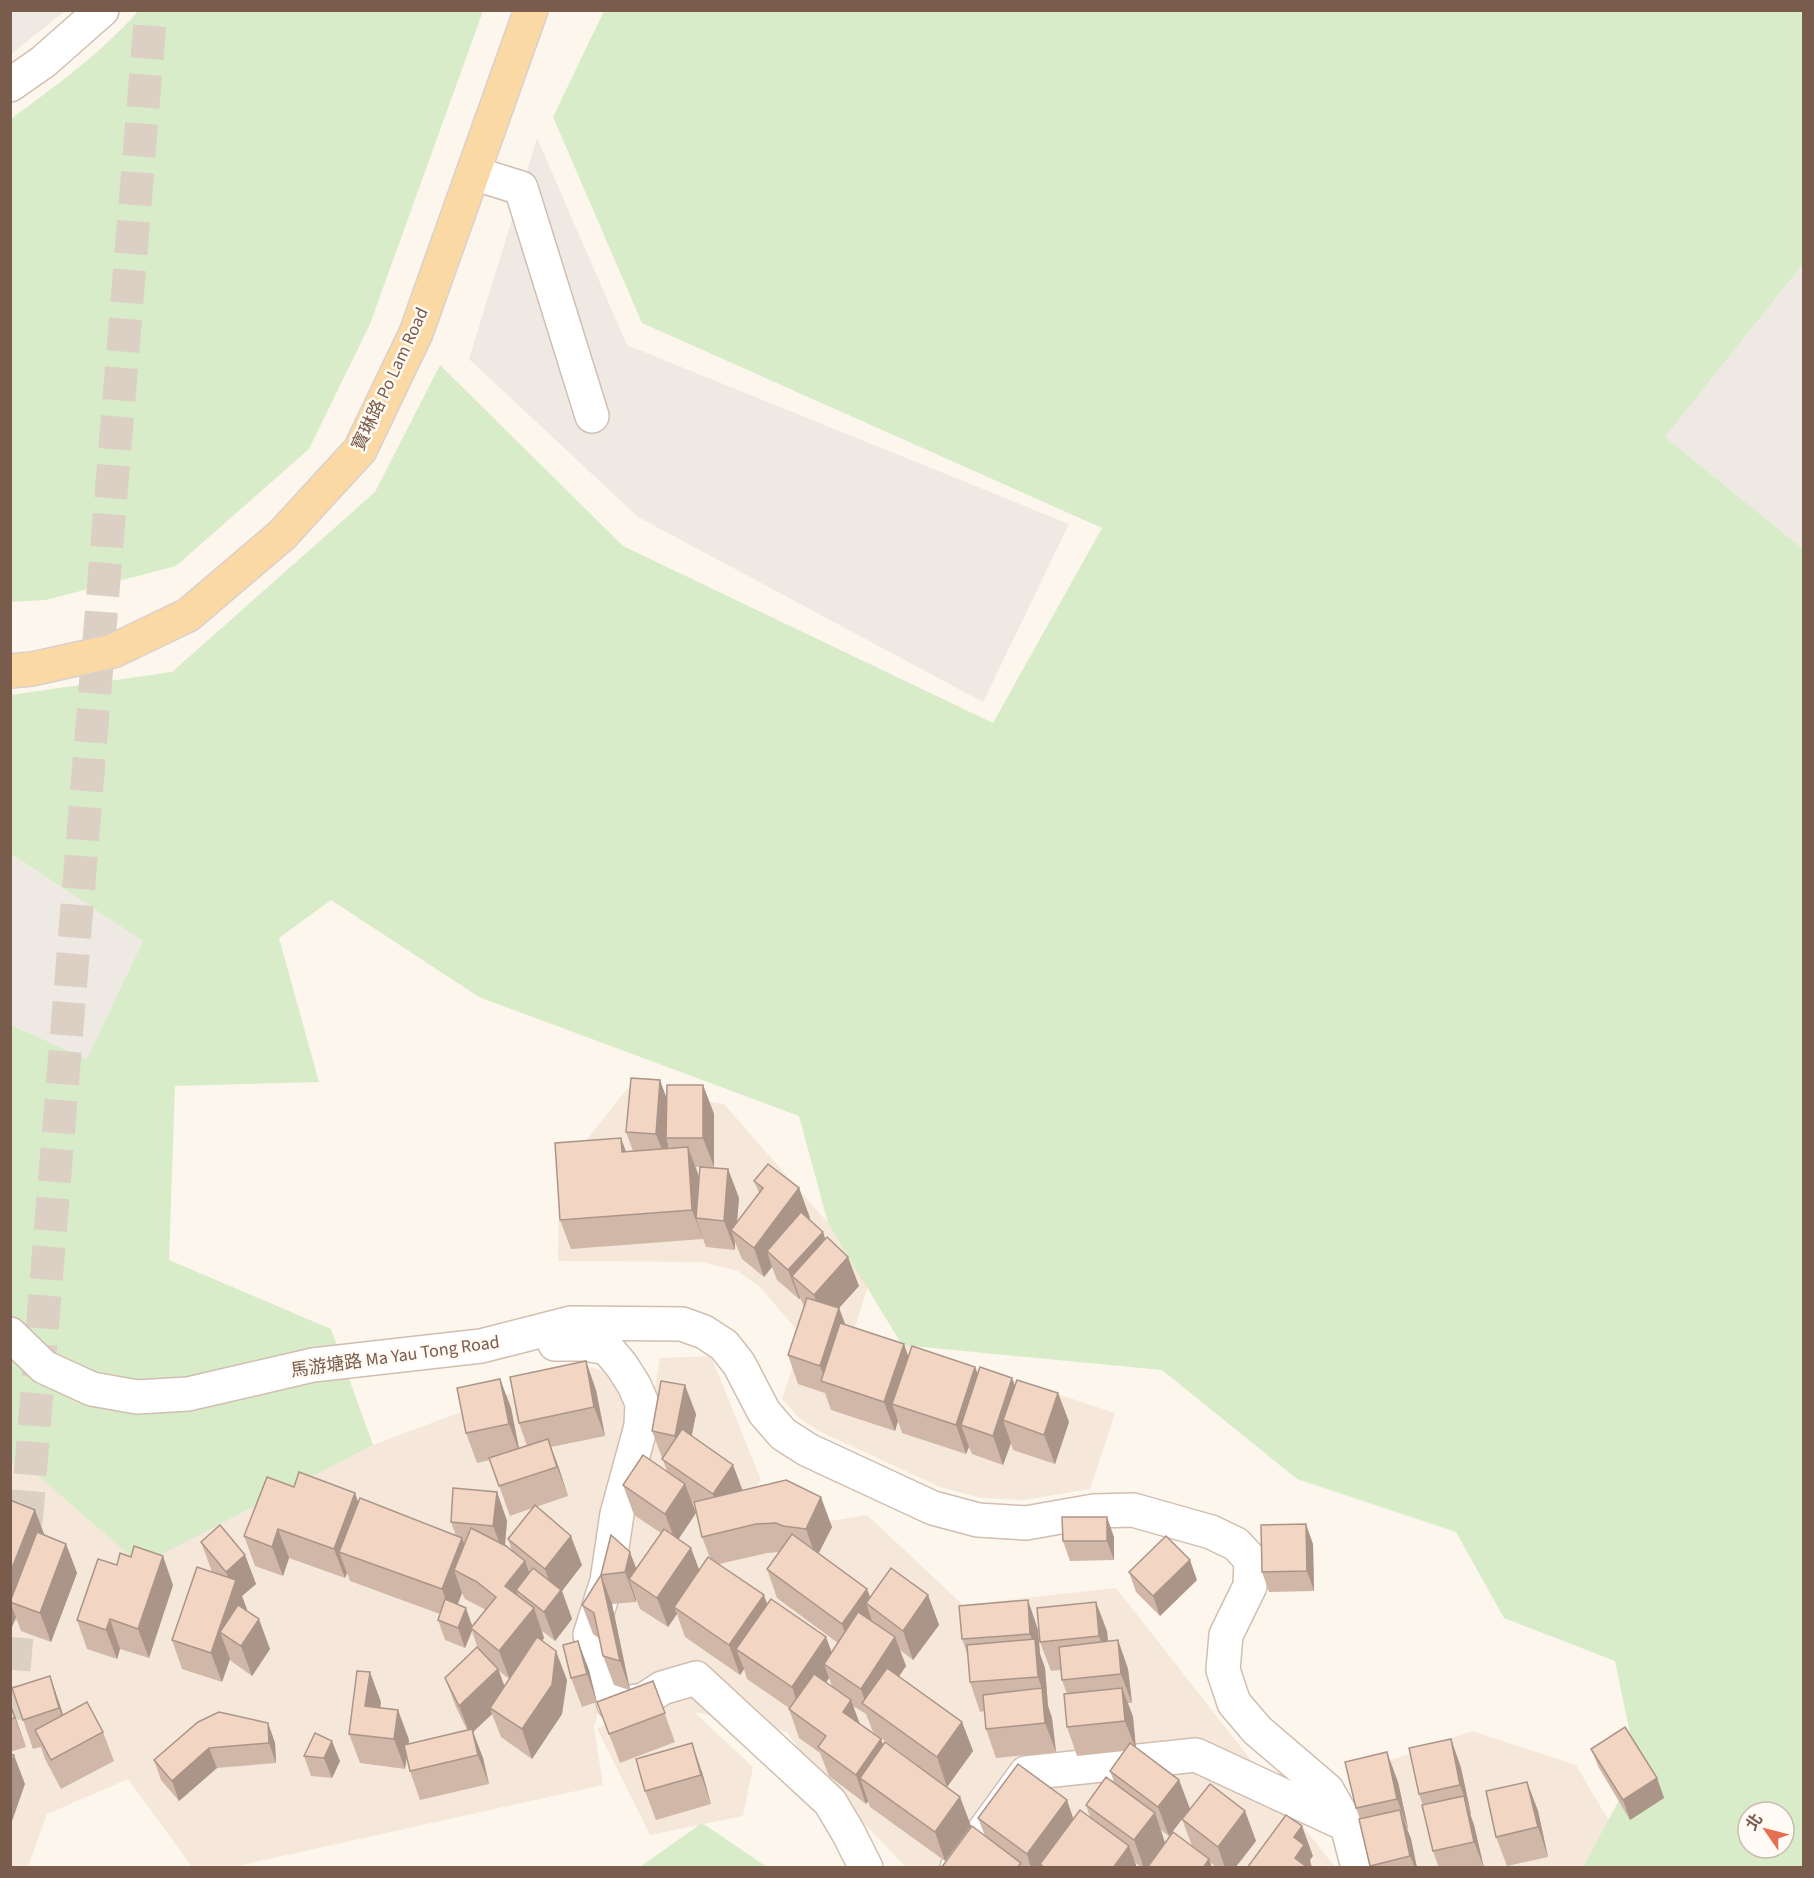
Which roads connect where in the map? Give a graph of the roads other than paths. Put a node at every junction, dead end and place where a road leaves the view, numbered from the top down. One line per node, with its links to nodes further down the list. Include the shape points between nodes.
1 (102, 10): 3 (street)
2 (531, 10): 4 (main road, 寶琳路 Po Lam Road)
3 (10, 86)
4 (473, 173): 5 (street, via 521,188); 6 (main road, 寶琳路 Po Lam Road, via 416,333 360,450 290,526 188,615 113,651)
5 (592, 416)
6 (10, 671)
7 (10, 1334): 8 (street, 馬游塘路 Ma Yau Tong Road, via 44,1367 92,1389 137,1397 188,1394 313,1365)
8 (481, 1346): 9 (street, 馬游塘路 Ma Yau Tong Road, via 571,1323 682,1324 724,1345 739,1364 764,1412 783,1434 808,1450 933,1508 978,1520 1026,1523 1094,1511 1133,1510 1211,1532 1236,1544 1251,1560 1250,1586 1226,1635 1223,1670 1234,1703 1257,1730 1327,1790); 10 (street, via 586,1344 607,1348 642,1403 641,1426 617,1514 607,1581 590,1635 614,1704 644,1700 662,1688 696,1678 830,1802)
9 (1347, 1825): 11 (street, via 1196,1755 1026,1773); 12 (street, 馬游塘路 Ma Yau Tong Road)
10 (866, 1868)
11 (957, 1868)
12 (1358, 1868)

